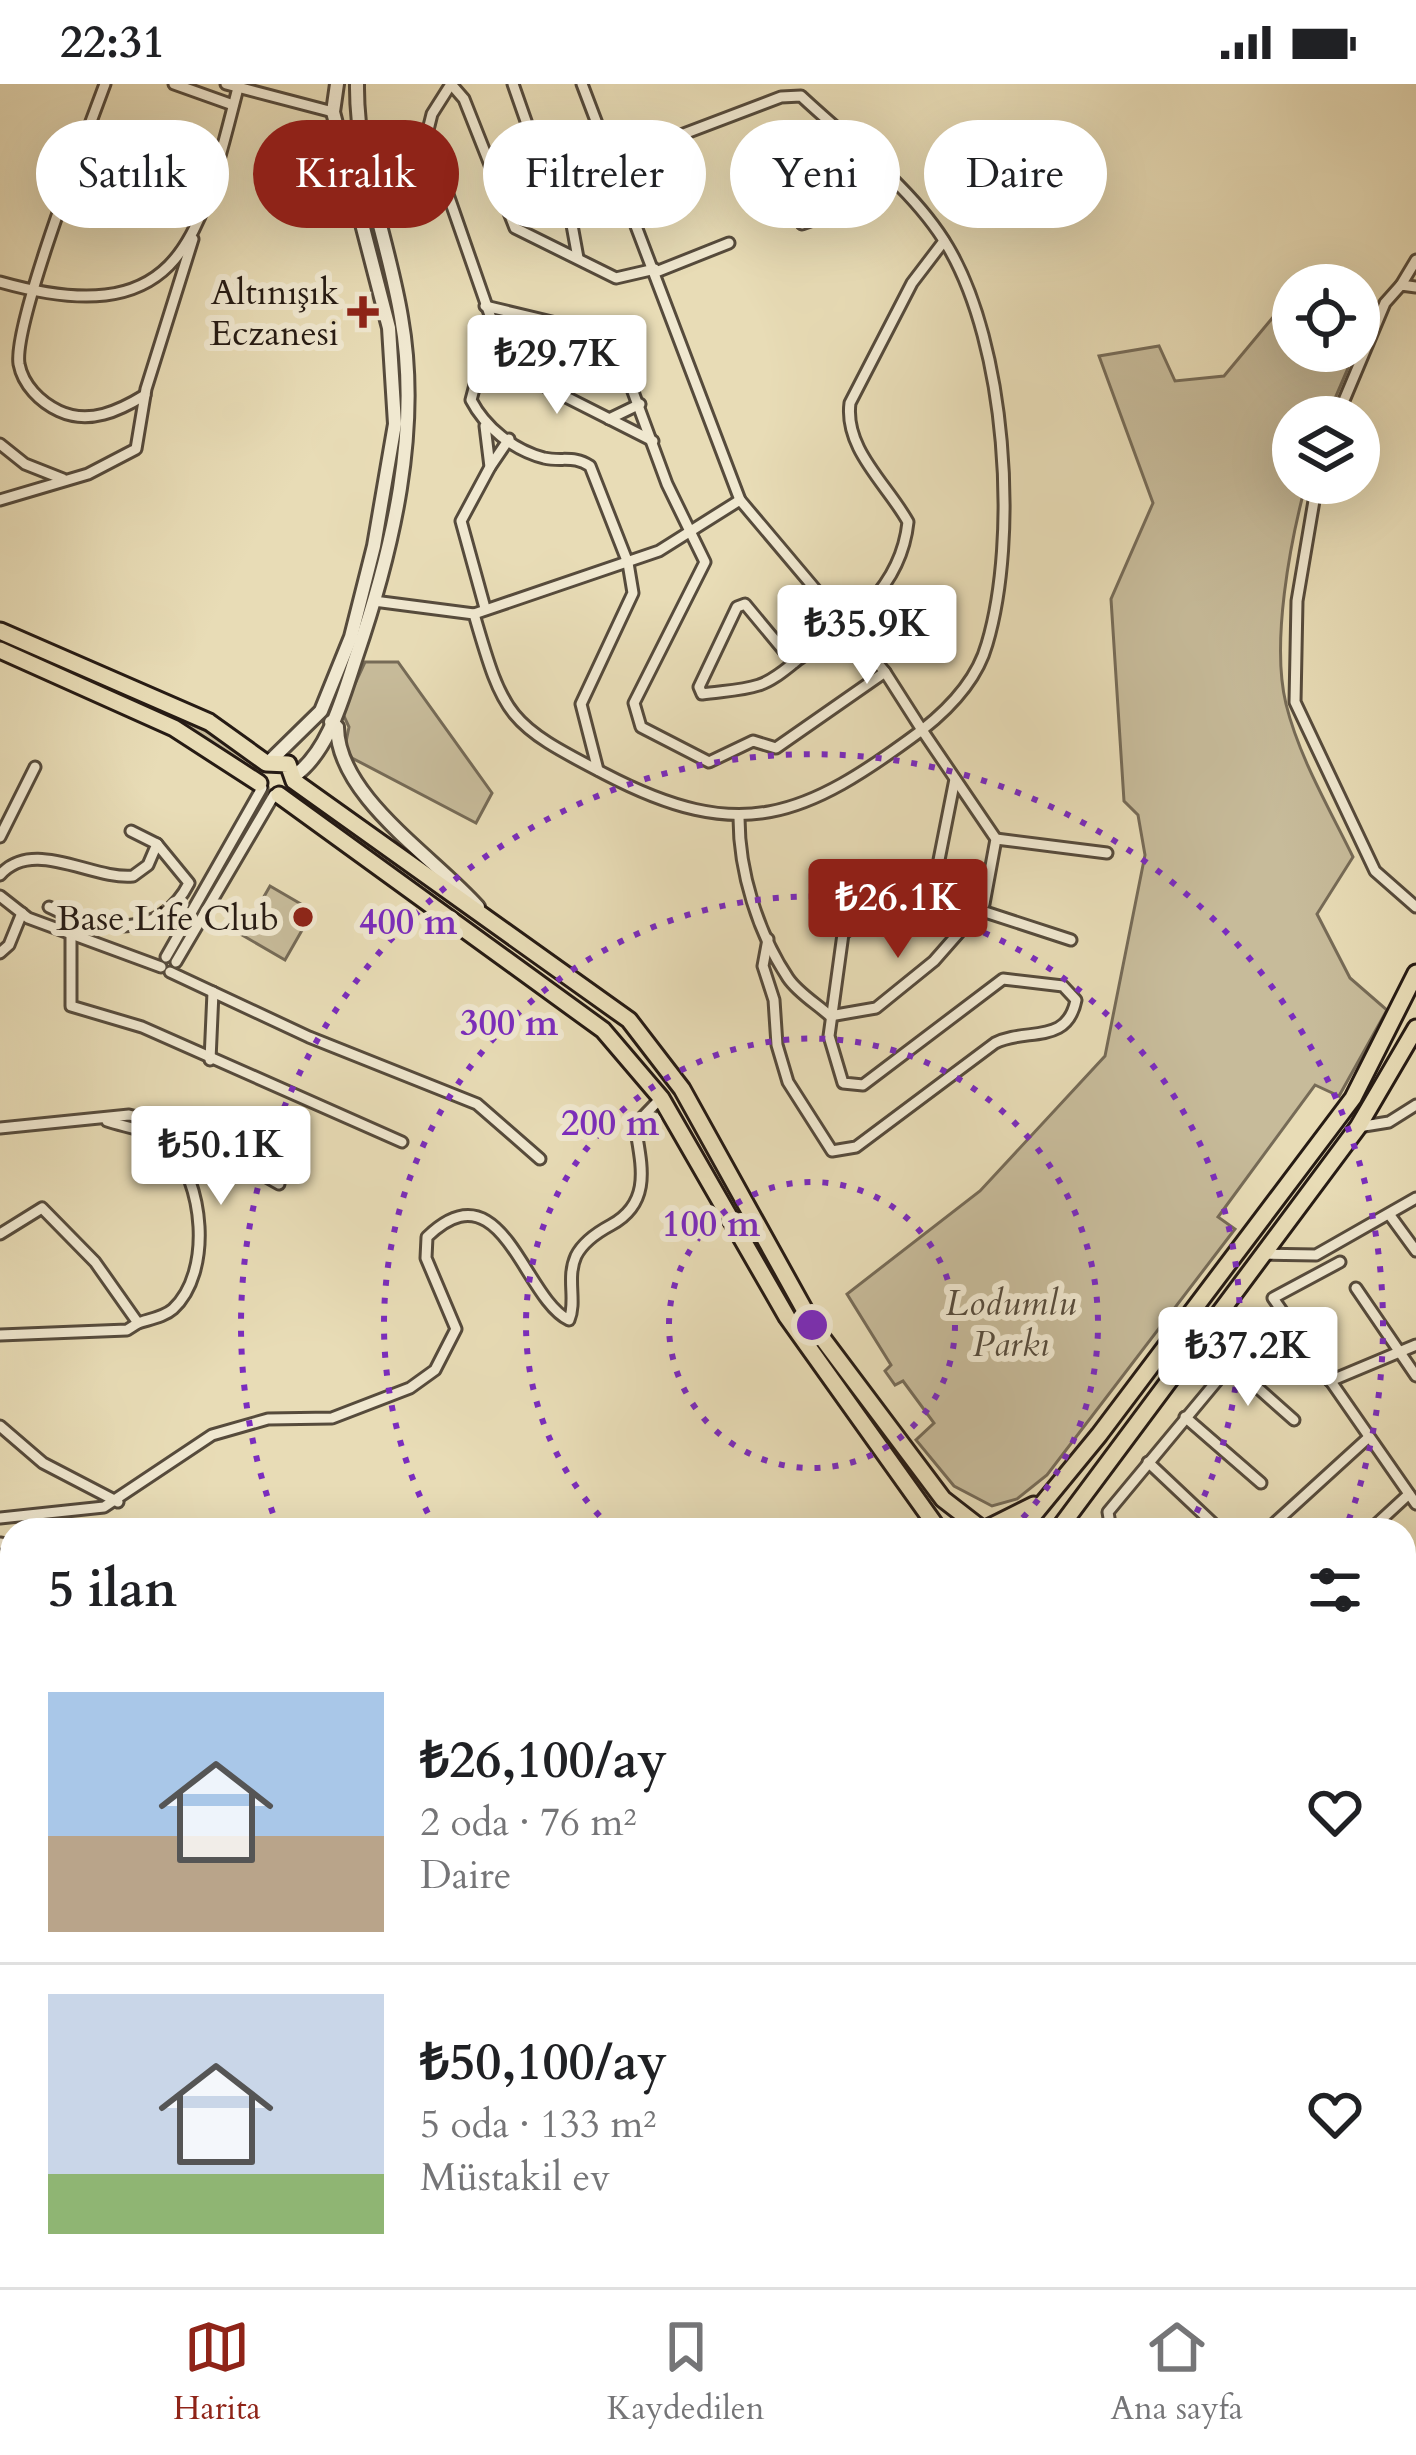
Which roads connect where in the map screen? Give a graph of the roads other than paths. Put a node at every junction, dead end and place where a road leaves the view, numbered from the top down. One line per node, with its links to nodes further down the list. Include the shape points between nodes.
1 (105, 84): 25 (street)
2 (174, 84): 9 (street)
3 (337, 84): 10 (street)
4 (358, 84): 43 (street, via 361,150 399,306 409,439)
5 (451, 84): 19 (street, via 515,228); 26 (street, via 427,134)
6 (513, 84): 19 (street, via 542,164 566,192)
7 (582, 84): 11 (street)
8 (234, 86): 9 (street); 10 (street)
9 (233, 105): 16 (street)
10 (333, 112): 43 (street, via 385,310 396,385)
11 (598, 120)
12 (826, 120): 13 (street, via 801,96)
13 (706, 126)
14 (900, 193): 17 (street)
15 (640, 228): 21 (street)
16 (194, 238): 25 (street, via 139,287 116,296); 28 (street)
17 (944, 241): 45 (street, via 912,283 850,404 847,424 859,450 908,523 874,604); 51 (street, via 986,354 1004,544 987,646 955,704)
18 (728, 243): 21 (street)
19 (578, 259): 21 (street, via 616,278)
20 (1416, 260): 23 (street)
21 (656, 270): 39 (street)
22 (0, 282): 25 (street)
23 (1401, 286): 24 (street); 29 (street, via 1385,303)
24 (1416, 287)
25 (34, 290): 28 (street, via 19,367 35,395 75,417)
26 (485, 306): 27 (street, via 492,321); 30 (street, via 556,323 618,351)
27 (482, 354): 31 (street); 32 (street, via 471,400)
28 (145, 395): 37 (street, via 131,456)
29 (1345, 396)
30 (640, 404): 31 (street); 34 (street)
31 (609, 418): 34 (street)
32 (485, 426): 33 (street); 36 (street)
33 (509, 440): 36 (street); 42 (street, via 544,458 590,466)
34 (653, 441): 41 (street)
35 (0, 444): 37 (street)
36 (490, 467): 44 (street, via 461,521)
37 (66, 480): 38 (street)
38 (0, 500)
39 (740, 500): 41 (street); 45 (street)
40 (1313, 504): 69 (street, via 1297,601 1295,702 1375,871)
41 (692, 531): 42 (street); 49 (street, via 705,562 634,703 641,727 710,762 753,741 776,748)
42 (628, 563): 44 (street); 54 (street, via 633,593 581,704)
43 (369, 600): 44 (street); 50 (street); 52 (street, via 321,711)
44 (480, 611): 54 (street, via 496,690 511,715 532,736)
45 (846, 626): 48 (street); 49 (street)
46 (0, 631): 52 (main road, via 209,722)
47 (0, 650): 57 (main road, via 173,728)
48 (794, 663): 48 (street, via 763,685 702,694 699,687 745,604)
49 (885, 672): 51 (street)
50 (331, 722): 55 (street); 72 (street, via 336,752 362,795)
51 (922, 730): 56 (street); 58 (street, via 821,796)
52 (268, 762): 55 (main road, via 288,764); 57 (main road)
53 (35, 767): 60 (street)
54 (598, 770): 58 (street, via 682,809)
55 (294, 778): 57 (main road); 72 (main road)
56 (956, 779): 61 (street); 80 (street, via 938,865 843,934)
57 (268, 790): 64 (street); 65 (street); 83 (main road, via 603,1030)
58 (740, 818): 74 (street, via 739,848)
59 (130, 831): 62 (street)
60 (0, 837)
61 (996, 839): 63 (street); 70 (street)
62 (158, 844): 66 (street, via 134,876 40,858); 68 (street, via 189,883 179,903 147,923 80,923)
63 (1107, 853)
64 (224, 855): 65 (street); 77 (street)
65 (235, 861): 77 (street)
66 (0, 875)
67 (0, 896): 71 (street)
68 (49, 907)
69 (1416, 908)
70 (979, 910): 75 (street); 80 (street, via 876,1009)
71 (22, 913): 73 (street); 76 (street)
72 (486, 917): 118 (main road, via 577,978 661,1056 814,1327 944,1499)
73 (71, 935): 77 (street); 82 (street, via 71,1006 142,1027)
74 (768, 939): 80 (street, via 790,982); 80 (street, via 763,966 777,1046 788,1082 832,1150 856,1147 995,1043 1062,1027 1076,1000 1063,986 1004,979 863,1085 843,1083 830,1054)
75 (1071, 940)
76 (0, 953)
77 (168, 964): 79 (street)
78 (1416, 973): 113 (main road, via 1353,1098)
79 (213, 992): 82 (street); 89 (street, via 477,1104)
80 (830, 1016)
81 (1416, 1028): 86 (main road)
82 (210, 1060): 88 (street)
83 (661, 1098): 115 (street, via 635,1125 644,1158 636,1200 575,1258 569,1321 490,1223 444,1221 425,1251 456,1329 435,1370 332,1418 268,1419 212,1435); 117 (main road, via 787,1317)
84 (1416, 1106): 86 (street)
85 (100, 1119): 87 (street); 90 (street, via 129,1114 177,1127); 99 (street, via 166,1141 191,1179 201,1221 183,1295 164,1315)
86 (1358, 1127): 96 (main road)
87 (0, 1128)
88 (402, 1142)
89 (539, 1159)
90 (279, 1184)
91 (1416, 1198): 92 (street)
92 (1389, 1214): 95 (street); 96 (street, via 1316,1256)
93 (4, 1224): 94 (street); 99 (street, via 42,1208 95,1262)
94 (0, 1234)
95 (1416, 1251)
96 (1262, 1254): 121 (main road)
97 (1340, 1262): 100 (street, via 1273,1298)
98 (1356, 1288): 103 (street)
99 (138, 1323): 101 (street, via 127,1330)
100 (1290, 1323): 104 (street); 106 (street)
101 (0, 1335)
102 (1416, 1345): 103 (street)
103 (1407, 1356): 105 (street); 106 (street)
104 (1231, 1364): 107 (street); 108 (street)
105 (1416, 1376)
106 (1330, 1382): 110 (street)
107 (1185, 1417): 111 (street); 112 (street)
108 (1294, 1420)
109 (0, 1426): 115 (street, via 43,1463)
110 (1369, 1437): 114 (street); 124 (street)
111 (1148, 1462): 122 (street); 123 (street)
112 (1261, 1483)
113 (1056, 1489): 119 (main road); 120 (main road)
114 (1413, 1499): 125 (street)
115 (118, 1502): 116 (street)
116 (0, 1518)
117 (930, 1518)
118 (969, 1518)
119 (1013, 1518)
120 (1031, 1518)
121 (1067, 1518)
122 (1109, 1518)
123 (1207, 1518)
124 (1280, 1518)
125 (1387, 1518)

